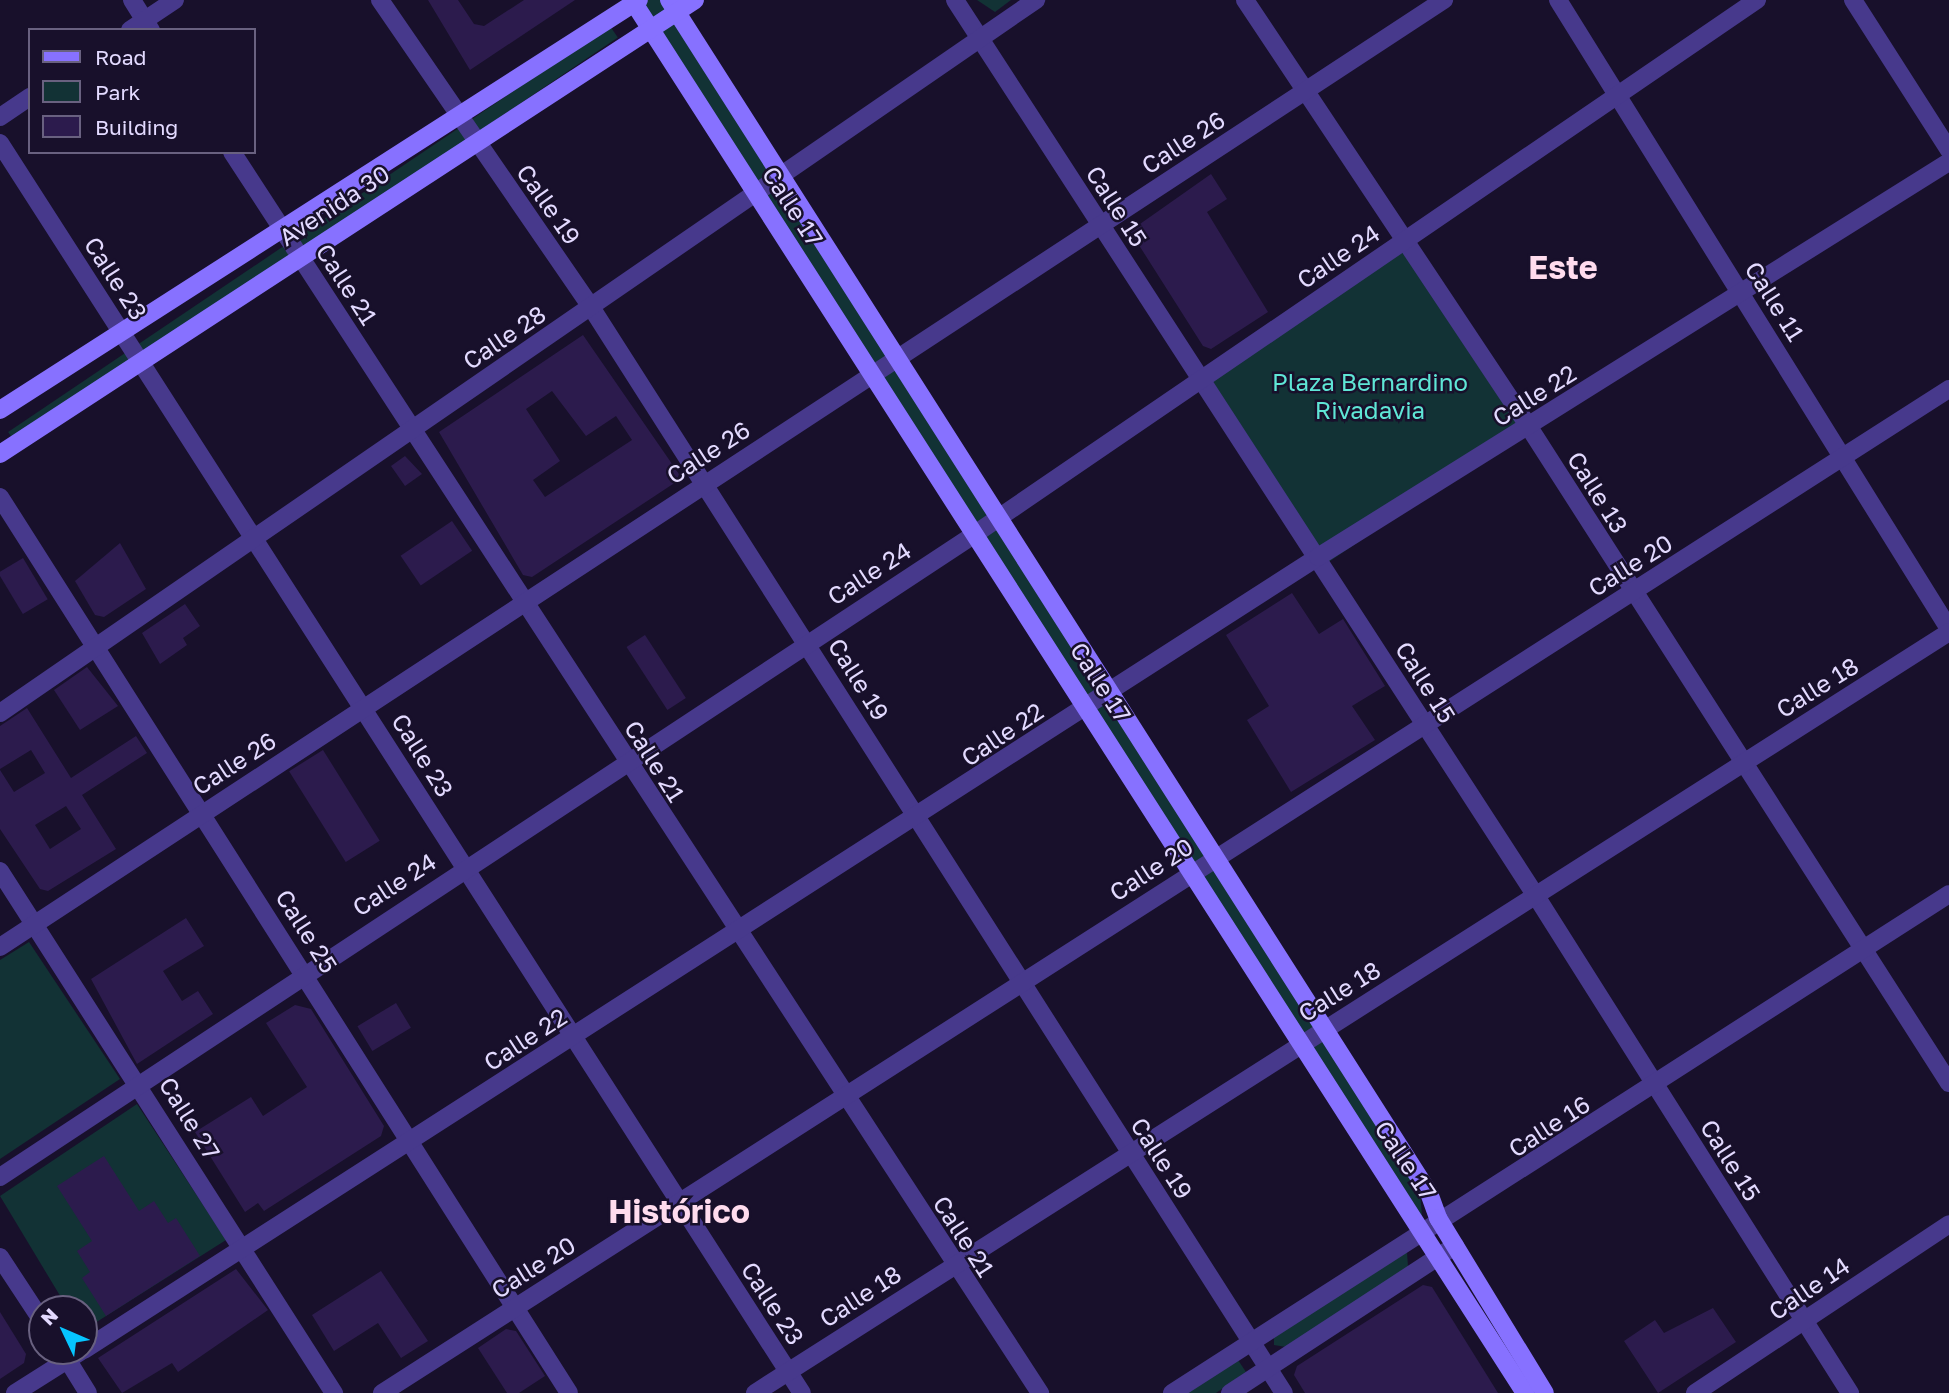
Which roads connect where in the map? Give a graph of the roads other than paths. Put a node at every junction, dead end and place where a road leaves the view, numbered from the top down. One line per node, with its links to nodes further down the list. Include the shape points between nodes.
1 (132, 0): 14 (street)
2 (175, 0): 14 (street)
3 (380, 0): 20 (street, Calle 19)
4 (695, 0): 13 (main road, Avenida 30)
5 (955, 0): 16 (street, Calle 15)
6 (1036, 0): 16 (street, Calle 28)
7 (1245, 0): 17 (street, Calle 13)
8 (1444, 0): 17 (street, Calle 26)
9 (1558, 0): 19 (street, Calle 11)
10 (1758, 0): 19 (street, Calle 24)
11 (1853, 0): 24 (street)
12 (635, 1): 15 (main road, Calle 17); 20 (main road, Avenida 30)
13 (673, 6): 15 (main road, Avenida 30); 27 (main road, Calle 17)
14 (142, 26)
15 (649, 28): 23 (main road, Avenida 30); 28 (main road, Calle 17)
16 (979, 38): 27 (street, Calle 28); 29 (street, Calle 15)
17 (1305, 93): 29 (street, Calle 26); 31 (street, Calle 13)
18 (28, 98): 21 (street)
19 (1618, 98): 31 (street, Calle 24); 33 (street, Calle 11)
20 (458, 116): 23 (street, Calle 19); 30 (main road, Avenida 30)
21 (0, 117)
22 (0, 143): 35 (street, Calle 23)
23 (476, 143): 32 (main road, Avenida 30); 34 (street, Calle 19)
24 (1949, 150)
25 (233, 154): 30 (street, Calle 21)
26 (1949, 162): 33 (street, Calle 22)
27 (783, 178): 28 (street, Calle 28); 36 (main road, Calle 17)
28 (757, 196): 34 (street, Calle 28); 38 (main road, Calle 17)
29 (1100, 225): 36 (street, Calle 26); 39 (street, Calle 15)
30 (281, 227): 32 (street, Calle 21); 35 (main road, Avenida 30)
31 (1404, 242): 39 (street, Calle 24); 42 (street, Calle 13)
32 (300, 256): 37 (main road, Avenida 30); 43 (street, Calle 21)
33 (1740, 292): 42 (street, Calle 22); 45 (street, Calle 11)
34 (591, 307): 43 (street, Calle 28); 46 (street, Calle 19)
35 (121, 331): 37 (street, Calle 23); 41 (main road, Avenida 30)
36 (898, 357): 38 (street, Calle 26); 48 (main road, Calle 17)
37 (141, 361): 44 (main road, Avenida 30); 50 (street, Calle 23)
38 (873, 374): 46 (street, Calle 26); 49 (main road, Calle 17)
39 (1199, 377): 48 (street, Calle 24); 51 (street, Calle 15)
40 (1949, 389): 45 (street, Calle 20)
41 (0, 410)
42 (1529, 427): 51 (street, Calle 22); 52 (street, Calle 13)
43 (412, 430): 50 (street, Calle 28); 53 (street, Calle 21)
44 (0, 454)
45 (1842, 458): 52 (street, Calle 20); 54 (street, Calle 11)
46 (704, 484): 53 (street, Calle 26); 55 (street, Calle 19)
47 (0, 497): 56 (street, Calle 25)
48 (999, 516): 49 (street, Calle 24); 57 (main road, Calle 17)
49 (975, 534): 55 (street, Calle 24); 59 (main road, Calle 17)
50 (256, 540): 56 (street, Calle 28); 58 (street, Calle 23)
51 (1318, 557): 57 (street, Calle 22); 61 (street, Calle 15)
52 (1632, 593): 61 (street, Calle 20); 63 (street, Calle 13)
53 (523, 601): 58 (street, Calle 26); 62 (street, Calle 21)
54 (1949, 630): 63 (street, Calle 18)
55 (806, 642): 62 (street, Calle 24); 65 (street, Calle 19)
56 (95, 649): 60 (street, Calle 28); 64 (street, Calle 25)
57 (1111, 691): 59 (street, Calle 22); 66 (main road, Calle 17)
58 (363, 707): 64 (street, Calle 26); 67 (street, Calle 23)
59 (1087, 707): 65 (street, Calle 22); 68 (main road, Calle 17)
60 (0, 713)
61 (1423, 723): 66 (street, Calle 20); 71 (street, Calle 15)
62 (627, 762): 67 (street, Calle 24); 73 (street, Calle 21)
63 (1742, 764): 71 (street, Calle 18); 75 (street, Calle 13)
64 (203, 812): 72 (street, Calle 26); 76 (street, Calle 25)
65 (918, 819): 73 (street, Calle 22); 77 (street, Calle 19)
66 (1215, 855): 68 (street, Calle 20); 78 (main road, Calle 17)
67 (464, 867): 76 (street, Calle 24); 79 (street, Calle 23)
68 (1194, 869): 77 (street, Calle 20); 80 (main road, Calle 17)
69 (0, 871): 72 (street, Calle 27)
70 (1949, 894): 75 (street, Calle 16)
71 (1536, 896): 78 (street, Calle 18); 83 (street, Calle 15)
72 (34, 925): 74 (street, Calle 26); 82 (street, Calle 27)
73 (736, 934): 79 (street, Calle 22); 84 (street, Calle 21)
74 (0, 947)
75 (1865, 950): 81 (street, Calle 13); 83 (street, Calle 16)
76 (304, 973): 82 (street, Calle 24); 85 (street, Calle 25)
77 (1022, 983): 84 (street, Calle 20); 86 (street, Calle 19)
78 (1325, 1029): 80 (street, Calle 18); 89 (main road, Calle 17, via 1429,1193)
79 (571, 1038): 85 (street, Calle 22); 88 (street, Calle 23)
80 (1302, 1044): 86 (street, Calle 18); 89 (main road, Calle 17)
81 (1949, 1083)
82 (139, 1084): 87 (street, Calle 24); 92 (street, Calle 27)
83 (1655, 1086): 89 (street, Calle 16, via 1462,1212); 97 (street, Calle 15)
84 (845, 1096): 88 (street, Calle 20); 94 (street, Calle 21)
85 (413, 1142): 92 (street, Calle 22); 96 (street, Calle 25)
86 (1130, 1154): 94 (street, Calle 18); 99 (street, Calle 19)
87 (0, 1177)
88 (680, 1202): 96 (street, Calle 20); 103 (street, Calle 23)
89 (1430, 1223): 91 (main road, Calle 17); 99 (street, Calle 16)
90 (1949, 1224): 97 (street, Calle 14)
91 (1447, 1250): 102 (street); 115 (main road, Calle 17); 116 (main road, Calle 17)
92 (244, 1251): 98 (street, Calle 22); 106 (street, Calle 27)
93 (0, 1257): 95 (street)
94 (953, 1265): 103 (street, Calle 18); 111 (street, Calle 21)
95 (28, 1300)
96 (513, 1308): 107 (street, Calle 20); 108 (street, Calle 25)
97 (1803, 1321): 117 (street, Calle 14); 118 (street, Calle 15)
98 (98, 1339)
99 (1251, 1341): 102 (street, Calle 19); 112 (street, Calle 16)
100 (56, 1365): 104 (street, Calle 22)
101 (78, 1365): 105 (street)
102 (1268, 1368): 113 (street); 114 (street, Calle 19)
103 (788, 1372): 109 (street, Calle 18); 110 (street, Calle 23)
104 (15, 1393)
105 (88, 1393)
106 (334, 1393)
107 (382, 1393)
108 (569, 1393)
109 (755, 1393)
110 (802, 1393)
111 (1040, 1393)
112 (1172, 1393)
113 (1230, 1393)
114 (1284, 1393)
115 (1525, 1393)
116 (1545, 1393)
117 (1695, 1393)
118 (1850, 1393)

